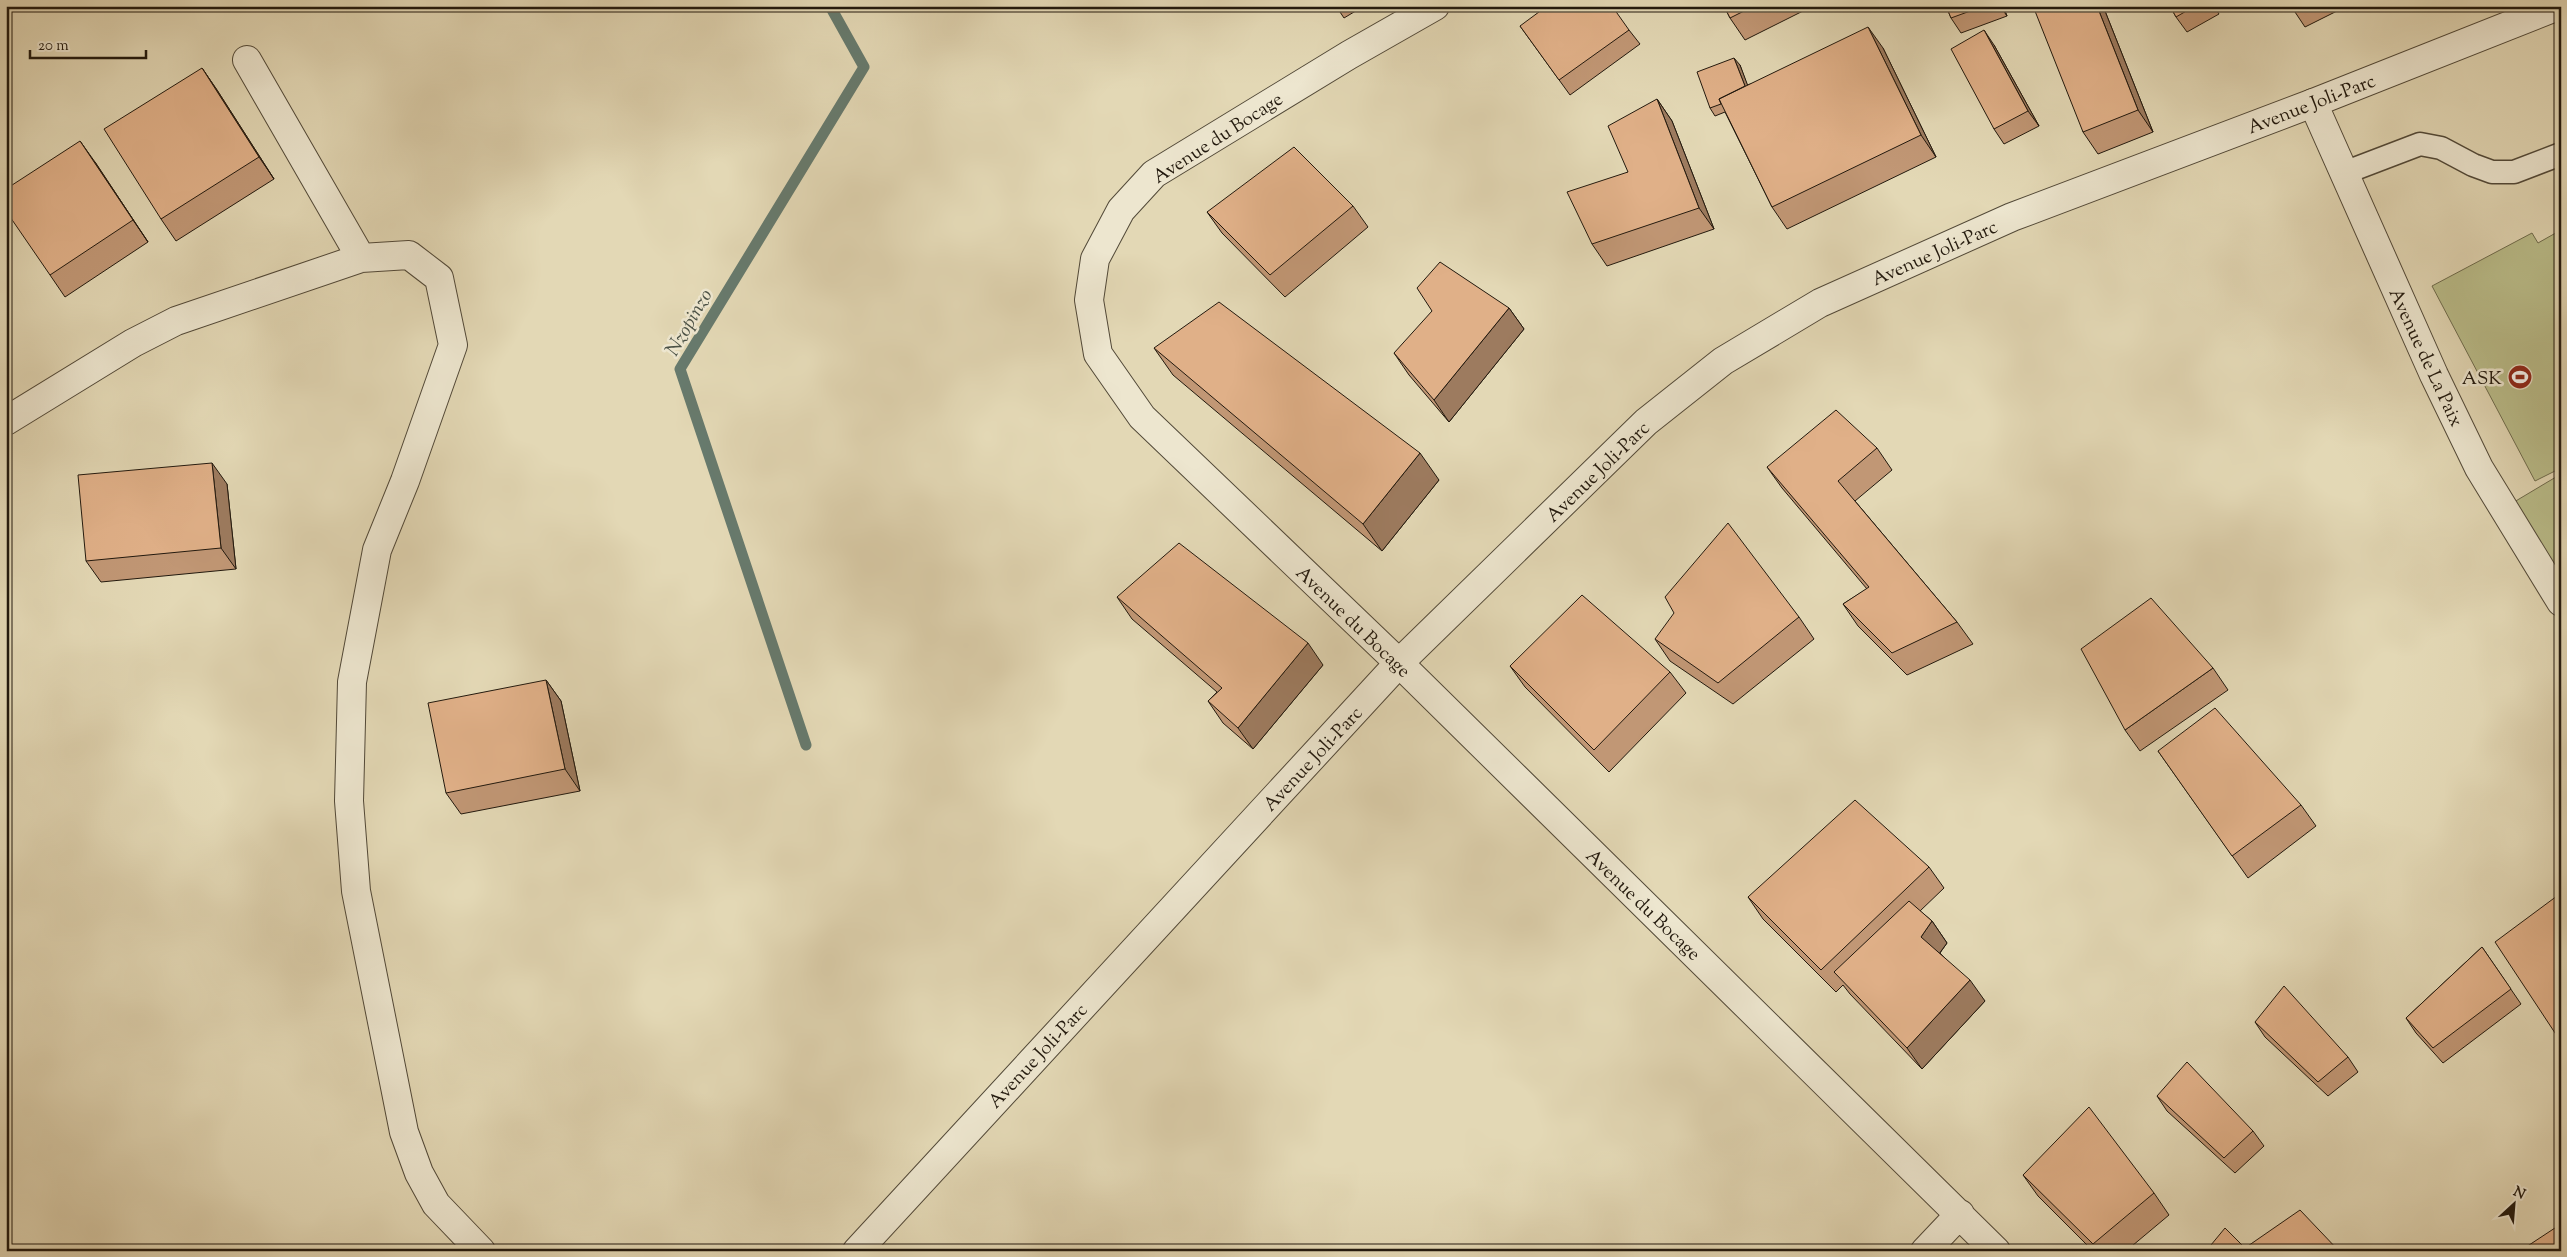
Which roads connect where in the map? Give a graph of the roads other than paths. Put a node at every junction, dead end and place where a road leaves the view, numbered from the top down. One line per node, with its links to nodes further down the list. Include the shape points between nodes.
1 (1435, 6): 10 (street, Avenue du Bocage, via 1154,174 1121,210 1095,259 1089,300 1098,354 1142,417)
2 (2558, 6): 4 (street, Avenue Joli-Parc)
3 (247, 60): 7 (street)
4 (2313, 103): 6 (street, Avenue de La Paix); 10 (street, Avenue Joli-Parc, via 2012,217 1820,303 1723,361 1646,422)
5 (2561, 154): 6 (lane, via 2514,172 2492,172 2442,148 2420,144)
6 (2344, 172): 9 (street, Avenue de La Paix, via 2479,468)
7 (361, 258): 8 (street, via 176,321 133,342); 12 (street, via 409,255 439,278 453,345 377,550 352,682 349,802 356,891 404,1132 419,1173 436,1204)
8 (6, 421)
9 (2561, 602)
10 (1399, 663): 11 (street, Avenue du Bocage); 13 (street, Avenue Joli-Parc)
11 (1960, 1214): 14 (street); 15 (street, Avenue du Bocage)
12 (481, 1251)
13 (857, 1251)
14 (1925, 1251)
15 (1996, 1251)

